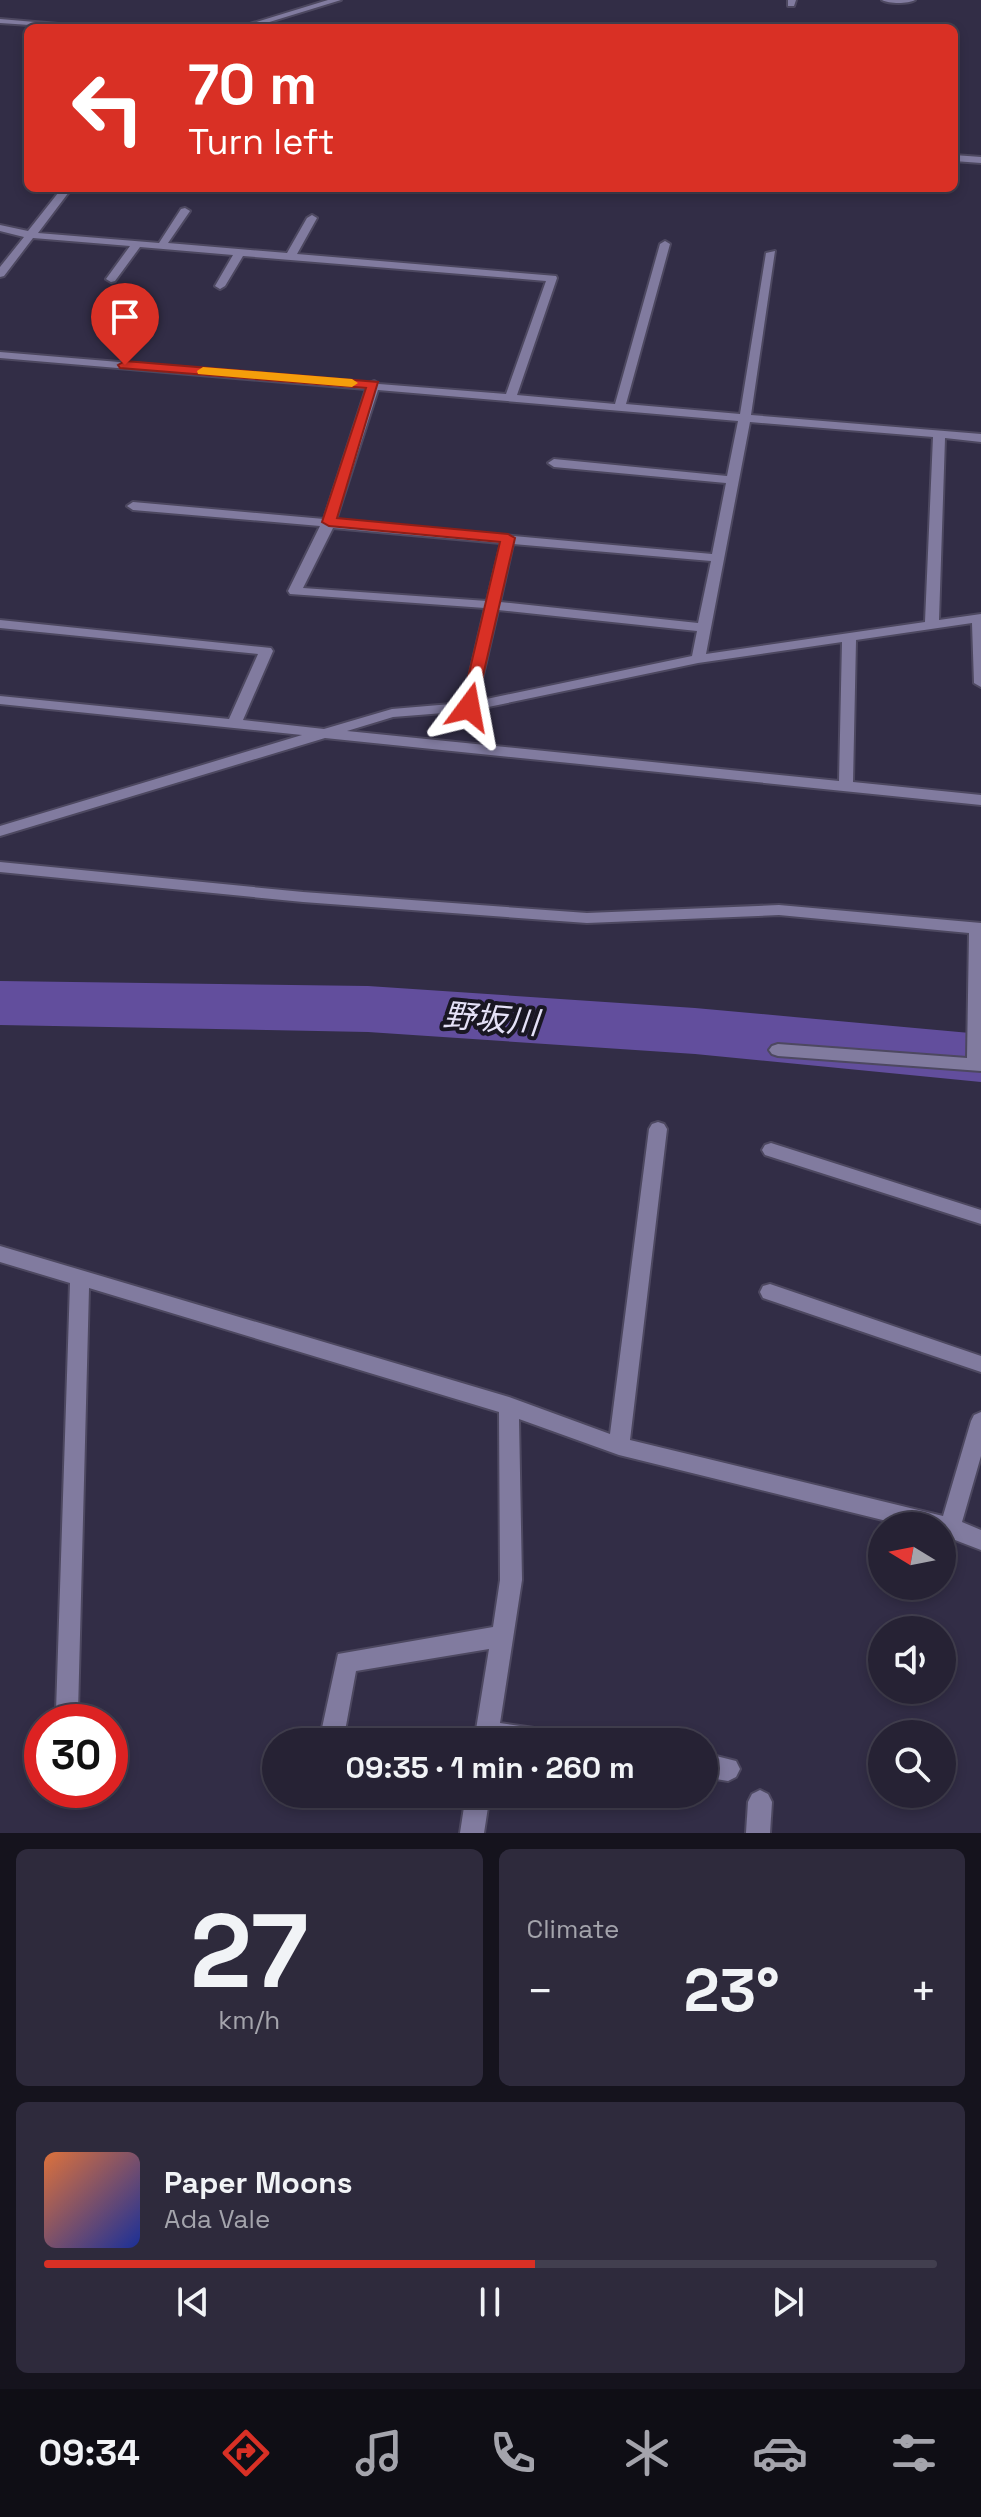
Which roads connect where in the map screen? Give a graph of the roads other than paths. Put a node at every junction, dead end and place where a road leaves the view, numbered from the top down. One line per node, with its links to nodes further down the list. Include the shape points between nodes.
1 (337, 0): 6 (street)
2 (886, 0): 3 (street)
3 (911, 0)
4 (0, 21): 5 (street)
5 (30, 24)
6 (255, 24)
7 (958, 158): 8 (street)
8 (981, 160)
9 (64, 192): 13 (street)
10 (185, 211): 16 (street)
11 (312, 218): 19 (street)
12 (0, 228): 13 (street)
13 (30, 235): 14 (street); 20 (street)
14 (138, 243): 16 (street); 21 (street)
15 (665, 244): 26 (street)
16 (162, 245): 17 (street)
17 (240, 252): 19 (street); 22 (street)
18 (771, 253): 27 (street)
19 (291, 256): 25 (street, via 552,278)
20 (0, 274)
21 (111, 279)
22 (220, 286)
23 (0, 355): 24 (street)
24 (374, 384): 25 (street); 33 (street)
25 (511, 396): 26 (street)
26 (620, 406): 27 (street)
27 (745, 417): 28 (street); 31 (street)
28 (939, 434): 29 (street); 39 (street)
29 (981, 438)
30 (554, 463): 31 (street)
31 (732, 480): 35 (street)
32 (133, 506): 33 (street)
33 (329, 522): 34 (street); 36 (street, via 295,591)
34 (508, 538): 35 (street); 36 (street)
35 (717, 558): 40 (street)
36 (493, 605): 40 (street); 45 (street)
37 (980, 618): 39 (street); 43 (street)
38 (0, 624): 46 (street, via 266,651)
39 (932, 625): 41 (street)
40 (704, 628): 42 (street)
41 (849, 637): 42 (street); 48 (street)
42 (698, 659): 45 (street)
43 (981, 683)
44 (0, 700): 46 (street)
45 (469, 707): 47 (street, via 392,713)
46 (234, 724): 47 (street)
47 (330, 732): 48 (street); 50 (street)
48 (846, 786): 49 (street)
49 (981, 800)
50 (0, 831)
51 (0, 867): 52 (street, via 587,918 779,910)
52 (979, 929): 54 (street)
53 (778, 1050): 54 (street)
54 (979, 1065)
55 (658, 1129): 64 (street)
56 (771, 1150): 57 (street)
57 (981, 1217)
58 (0, 1254): 59 (street)
59 (80, 1279): 62 (street); 70 (street)
60 (770, 1292): 61 (street)
61 (981, 1364)
62 (509, 1406): 64 (street); 69 (street, via 511,1580)
63 (981, 1421): 66 (street)
64 (619, 1446): 65 (street)
65 (889, 1512)
66 (954, 1512)
67 (956, 1530): 68 (street)
68 (981, 1540)
69 (502, 1636): 71 (street, via 346,1662); 72 (street)
70 (67, 1704)
71 (334, 1728)
72 (488, 1728)
73 (718, 1767): 74 (street)
74 (728, 1769)
75 (760, 1802): 78 (street)
76 (476, 1808): 77 (street)
77 (472, 1833)
78 (758, 1833)

